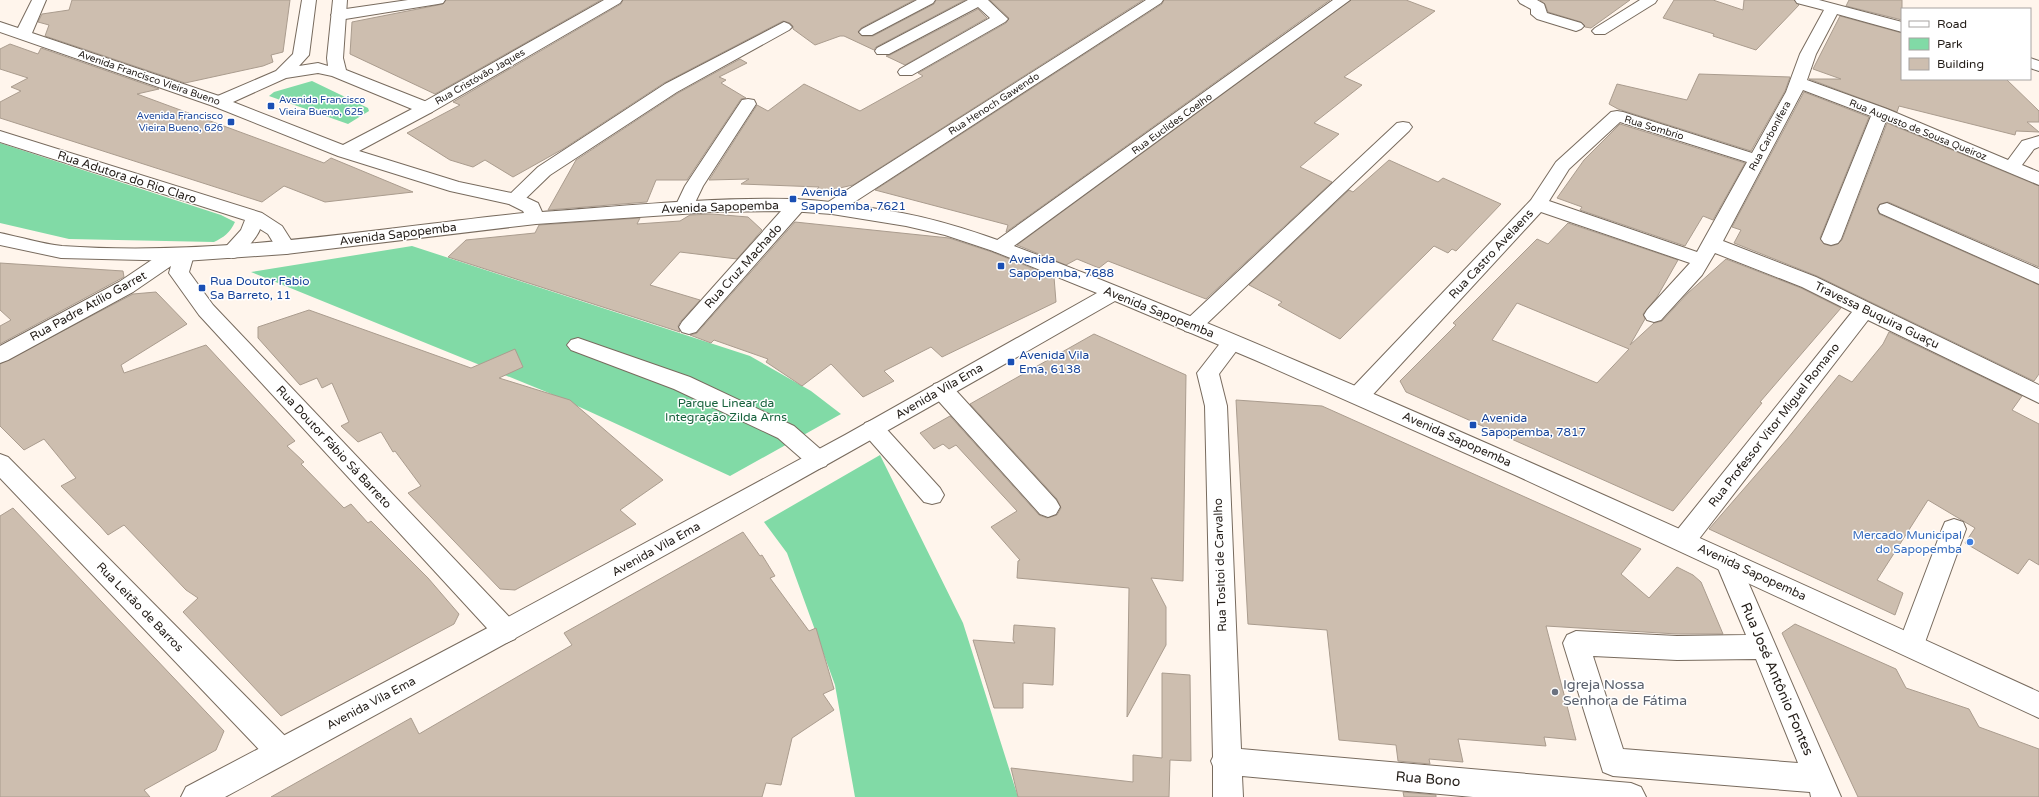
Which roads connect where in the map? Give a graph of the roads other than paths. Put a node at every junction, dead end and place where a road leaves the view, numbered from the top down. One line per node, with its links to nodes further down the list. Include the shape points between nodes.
1 (39, 0): 20 (street)
2 (309, 0): 24 (street, via 301,55)
3 (438, 0): 12 (street)
4 (615, 0): 28 (street, Rua Cristóvão Jaques)
5 (928, 0): 19 (street)
6 (979, 0): 21 (street); 22 (street, via 1000,19)
7 (1156, 0): 42 (street, Rua Henoch Gawendo)
8 (1343, 0): 49 (street, Rua Euclides Coelho)
9 (1525, 0): 14 (street, via 1539,7 1539,14 1542,16)
10 (1650, 0): 18 (street)
11 (1802, 0): 13 (street)
12 (339, 7): 23 (street, via 334,58)
13 (1832, 9): 17 (street); 25 (street, Rua Carbonífera, via 1808,54)
14 (1576, 26)
15 (0, 27): 20 (street, Avenida Francisco Vieira Bueno)
16 (784, 27): 38 (street, via 671,88 544,171)
17 (1901, 27)
18 (1600, 31)
19 (868, 32)
20 (23, 35): 26 (street, Avenida Francisco Vieira Bueno)
21 (883, 51)
22 (906, 72)
23 (338, 73): 24 (street, via 318,68); 28 (street)
24 (282, 74): 26 (street)
25 (1798, 82): 29 (street, Rua Augusto de Sousa Queiroz); 34 (street, Rua Carbonífera)
26 (219, 102): 33 (street, Avenida Francisco Vieira Bueno)
27 (748, 104): 41 (street, via 694,186)
28 (426, 108): 33 (street, Rua Cristóvão Jaques)
29 (1881, 113): 35 (street, Rua Augusto de Sousa Queiroz); 48 (street)
30 (1404, 127): 58 (street)
31 (0, 136): 44 (street, Rua Adutora do Rio Claro)
32 (2039, 141): 35 (street, via 2028,144)
33 (344, 152): 37 (street, Avenida Francisco Vieira Bueno)
34 (1758, 160): 39 (street, Rua Sombrio, via 1617,116 1562,166); 52 (street, Rua Carbonífera)
35 (2011, 168): 36 (street, Rua Augusto de Sousa Queiroz)
36 (2039, 179)
37 (456, 187): 38 (street, Avenida Francisco Vieira Bueno); 46 (street, via 473,210)
38 (514, 199): 45 (street, Avenida Francisco Vieira Bueno, via 531,207)
39 (1538, 204): 52 (street, Rua Castro Avelaens); 64 (street, Rua Castro Avelaens)
40 (797, 205): 41 (street, Avenida Sapopemba); 42 (street, Avenida Sapopemba); 59 (street, Rua Cruz Machado)
41 (684, 207): 45 (street, Avenida Sapopemba)
42 (832, 208): 49 (street, Avenida Sapopemba, via 950,230)
43 (1887, 209): 54 (street)
44 (255, 217): 50 (street, Rua Adutora do Rio Claro, via 275,230); 51 (street, via 250,232)
45 (536, 218): 46 (street, Avenida Sapopemba)
46 (469, 225): 50 (street, Avenida Sapopemba)
47 (0, 239): 53 (street, Avenida Sapopemba, via 61,252)
48 (1831, 239)
49 (1000, 247): 55 (street, Avenida Sapopemba)
50 (286, 248): 51 (street, Avenida Sapopemba)
51 (231, 252): 53 (street, Avenida Sapopemba)
52 (1706, 252): 56 (street, Travessa Buquira Guaçu, via 1809,282); 57 (street, Rua Carbonífera, via 1695,270)
53 (179, 254): 62 (street, Rua Padre Atílio Garret, via 126,287); 74 (street, Rua Doutor Fábio Sá Barreto, via 179,273 206,310)
54 (2039, 277)
55 (1113, 293): 58 (street, Avenida Sapopemba); 63 (street, Avenida Vila Ema)
56 (1865, 310): 65 (street, Travessa Buquira Guaçu); 72 (street, Rua Professor Vitor Miguel Romano)
57 (1654, 315)
58 (1192, 326): 60 (street, Avenida Sapopemba)
59 (689, 327)
60 (1232, 342): 64 (street, Avenida Sapopemba); 79 (street, Rua Tosltoi de Carvalho, via 1208,373 1216,406)
61 (578, 345): 67 (street, via 689,386 786,432)
62 (0, 355)
63 (942, 390): 66 (street, Avenida Vila Ema); 70 (street)
64 (1359, 395): 72 (street, Avenida Sapopemba)
65 (2039, 395)
66 (873, 429): 67 (street, Avenida Vila Ema); 69 (street)
67 (818, 460): 74 (street, Avenida Vila Ema)
68 (0, 463): 78 (street, Rua Leitão de Barros)
69 (932, 495)
70 (1048, 507)
71 (1954, 529): 75 (street)
72 (1684, 541): 73 (street, Avenida Sapopemba)
73 (1727, 561): 75 (street, Avenida Sapopemba); 76 (street, Rua José Antônio Fontes)
74 (506, 631): 78 (street, Avenida Vila Ema)
75 (1911, 645): 77 (street, Avenida Sapopemba)
76 (1764, 647): 80 (street, via 1677,648 1576,643); 81 (street, Rua José Antônio Fontes)
77 (2039, 705)
78 (280, 751): 82 (street, Avenida Vila Ema)
79 (1225, 761): 83 (street, Rua Tosltoi de Carvalho); 84 (street, Rua Bono)
80 (1613, 762): 81 (street); 84 (street)
81 (1822, 788)
82 (196, 797)
83 (1228, 797)
84 (1627, 797)

